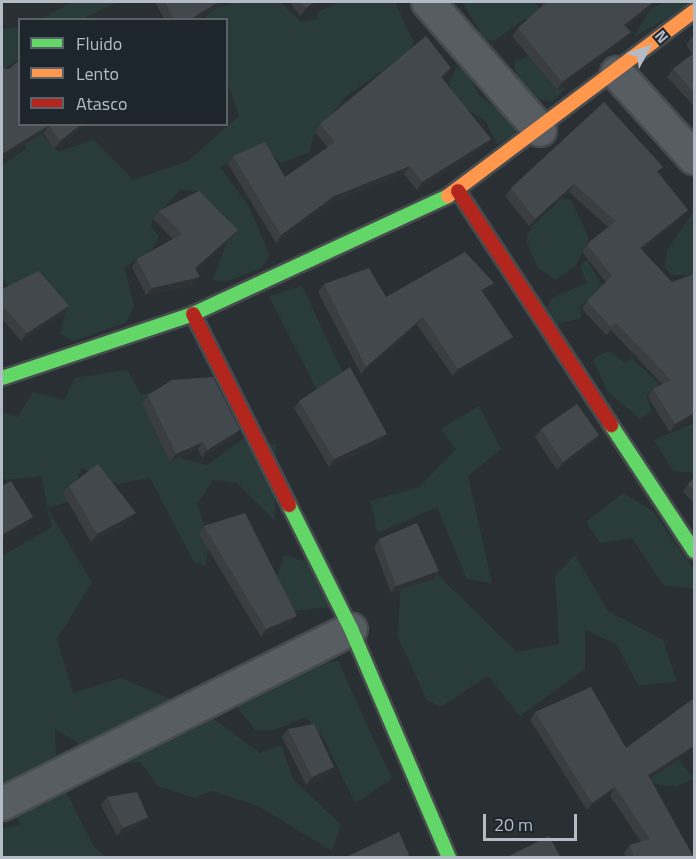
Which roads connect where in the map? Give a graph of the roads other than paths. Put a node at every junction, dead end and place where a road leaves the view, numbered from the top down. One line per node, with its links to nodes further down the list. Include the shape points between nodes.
1 (428, 2): 4 (street)
2 (694, 11): 3 (street)
3 (617, 73): 4 (street); 5 (street)
4 (540, 130): 6 (street)
5 (694, 158)
6 (458, 191): 7 (street); 9 (street)
7 (194, 314): 8 (street); 10 (street)
8 (2, 378)
9 (694, 551)
10 (351, 629): 11 (street); 12 (street)
11 (2, 804)
12 (449, 858)

